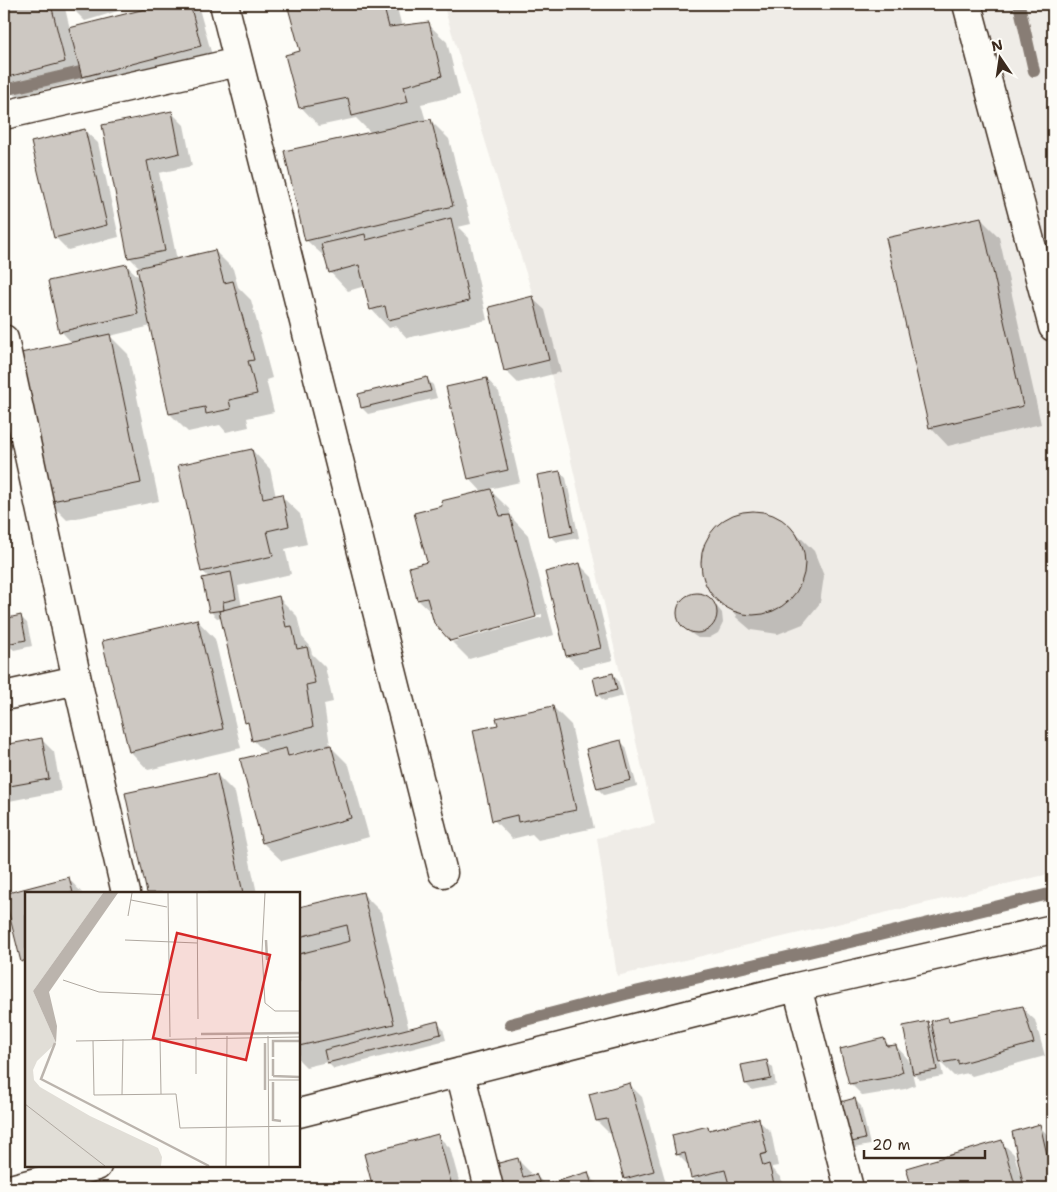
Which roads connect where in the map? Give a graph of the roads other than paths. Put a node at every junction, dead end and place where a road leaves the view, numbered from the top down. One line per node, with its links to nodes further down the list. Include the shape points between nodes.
1 (224, 4): 3 (street)
2 (967, 4): 5 (street)
3 (238, 62): 4 (street); 9 (street)
4 (4, 114)
5 (1053, 327)
6 (4, 339): 7 (street)
7 (77, 680): 8 (street); 10 (street)
8 (4, 696)
9 (444, 873)
10 (126, 892)
11 (1053, 929): 12 (street)
12 (797, 987): 13 (street); 18 (street)
13 (460, 1072): 14 (street); 17 (street)
14 (300, 1113)
15 (90, 1174): 16 (street)
16 (14, 1188)
17 (489, 1188)
18 (849, 1188)

